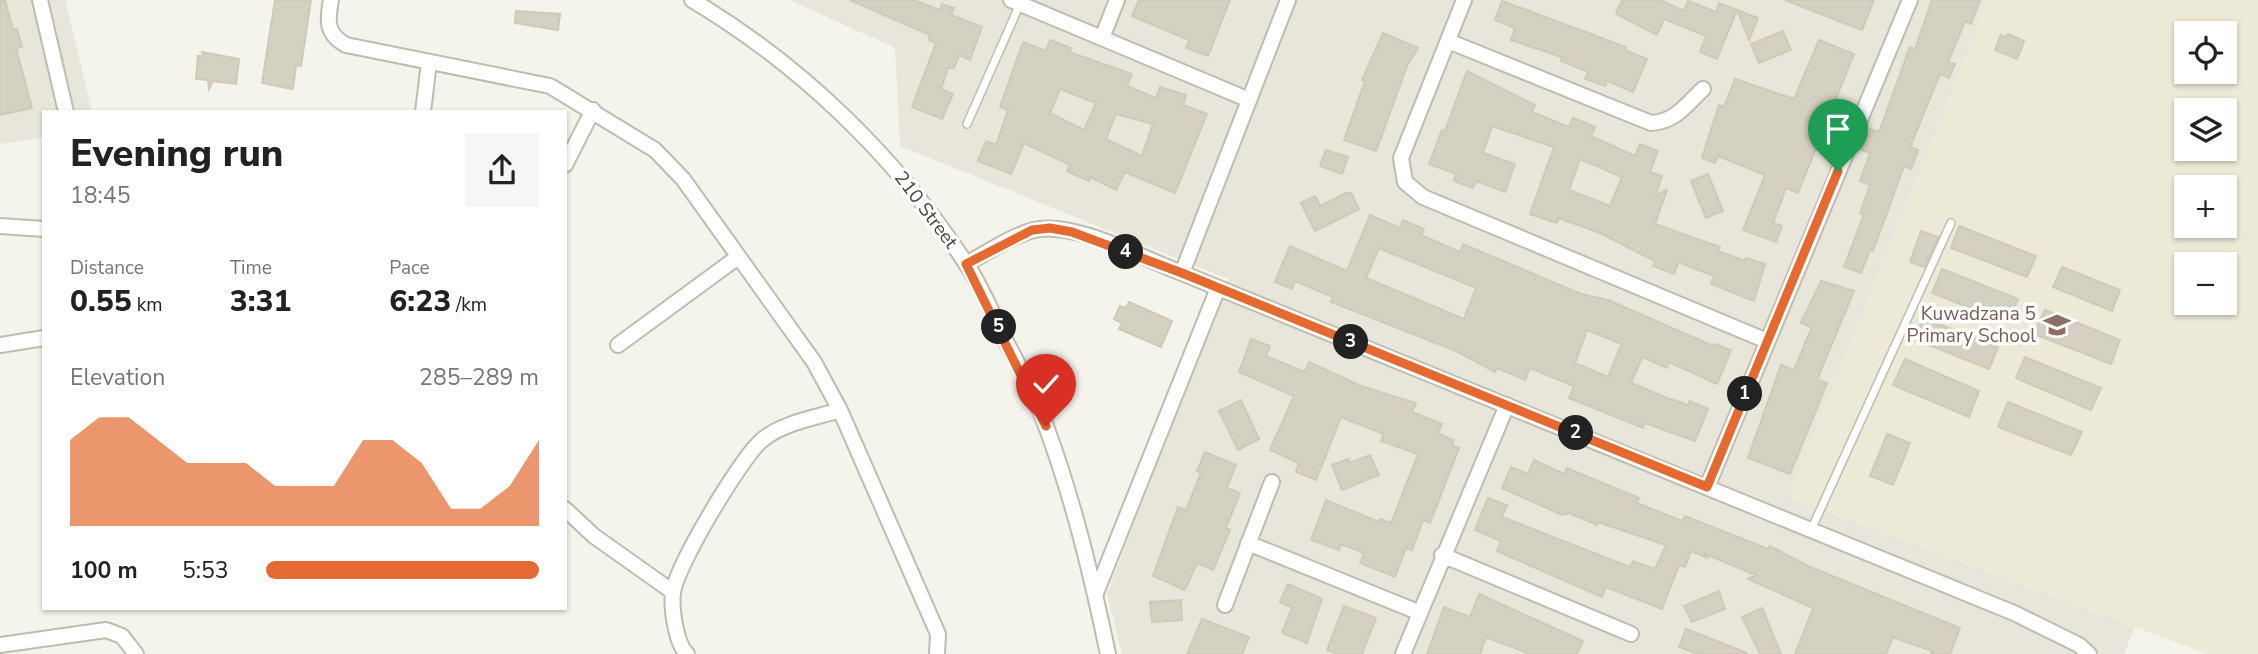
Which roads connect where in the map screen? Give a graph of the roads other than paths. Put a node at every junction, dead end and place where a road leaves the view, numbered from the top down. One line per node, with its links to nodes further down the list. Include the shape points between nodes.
1 (40, 0): 14 (street)
2 (331, 0): 11 (street, via 327,22 333,38 346,45)
3 (692, 0): 23 (street, 210 Street, via 794,72 852,124 887,159)
4 (1117, 0): 9 (street)
5 (1288, 0): 13 (street)
6 (1464, 0): 10 (street)
7 (1910, 0): 27 (street)
8 (1016, 2): 9 (street); 17 (lane)
9 (1102, 38): 13 (street)
10 (1448, 41): 12 (street, via 1651,123 1674,118); 27 (street, via 1401,158 1405,182 1423,197)
11 (429, 62): 15 (street); 16 (street, via 551,86)
12 (1703, 89)
13 (1247, 99): 24 (street)
14 (66, 110)
15 (423, 110)
16 (593, 110): 18 (street); 22 (street, via 655,150 682,179)
17 (967, 124)
18 (567, 161)
19 (1951, 223): 35 (lane)
20 (0, 226): 21 (street)
21 (42, 229)
22 (738, 257): 29 (street); 31 (street, via 814,362)
23 (966, 264): 24 (street, via 1032,230 1050,228); 39 (street, 210 Street, via 1046,426)
24 (1182, 273): 25 (street)
25 (1218, 288): 30 (street); 39 (street)
26 (42, 338): 28 (street)
27 (1767, 341): 33 (street)
28 (0, 345)
29 (618, 345)
30 (1507, 405): 33 (street); 37 (street)
31 (840, 410): 38 (street, via 786,427 762,440 747,456 687,556); 46 (street, via 938,634)
32 (1272, 482): 36 (street)
33 (1707, 487): 35 (street)
34 (567, 511): 38 (street, via 594,536)
35 (1811, 530): 49 (street, via 2014,613)
36 (1248, 543): 40 (street); 41 (street)
37 (1442, 555): 41 (street); 42 (street)
38 (673, 592): 45 (street, via 677,629)
39 (1096, 593): 47 (street, 210 Street)
40 (1225, 605)
41 (1418, 612): 48 (street)
42 (1631, 634)
43 (0, 645): 44 (street, via 106,630 122,636)
44 (136, 654)
45 (687, 654)
46 (937, 654)
47 (1108, 654)
48 (1403, 654)
49 (2089, 654)

